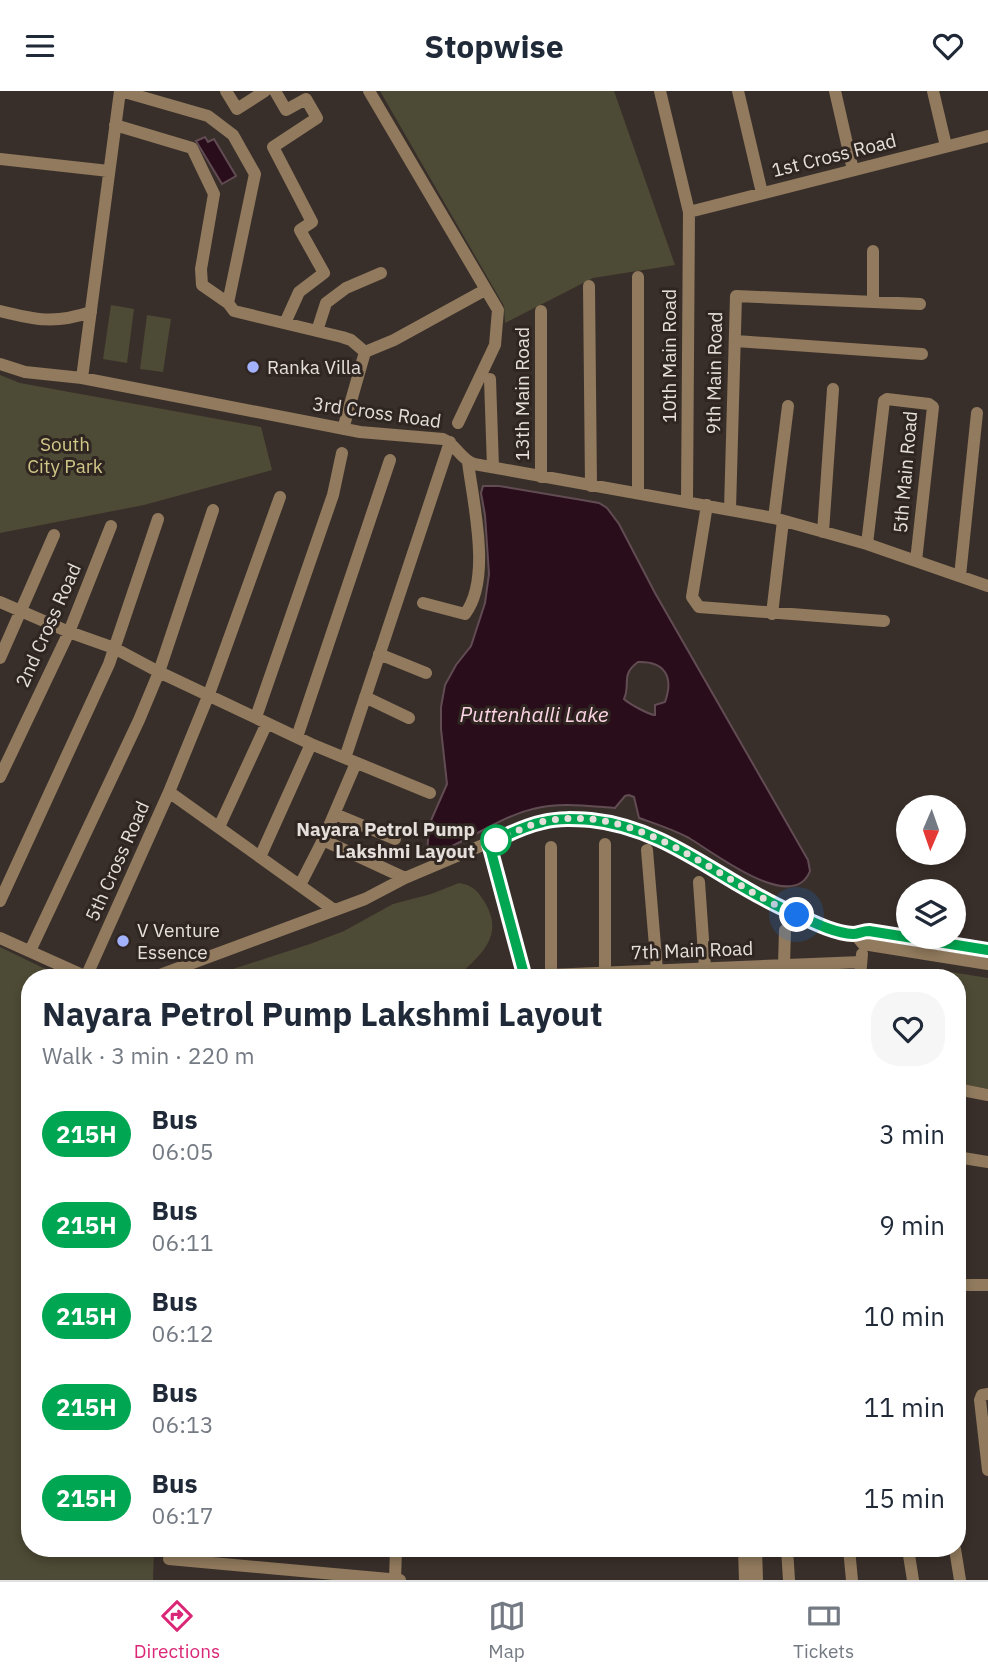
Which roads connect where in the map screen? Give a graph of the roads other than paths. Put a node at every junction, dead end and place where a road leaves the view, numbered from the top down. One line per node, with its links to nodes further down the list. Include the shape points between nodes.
1 (120, 91): 10 (street); 24 (street, via 208,116 233,135 255,174)
2 (226, 91): 3 (street, via 237,109)
3 (265, 91)
4 (275, 91): 29 (street, via 286,110 306,99 317,118 273,147 312,222 300,230 324,273 299,292)
5 (369, 91): 22 (street)
6 (660, 91): 17 (street)
7 (738, 91): 16 (street)
8 (835, 91): 14 (street)
9 (933, 91): 12 (street)
10 (115, 125): 15 (street); 24 (street, via 192,148 214,194 202,285)
11 (988, 136): 12 (street, 1st Cross Road)
12 (946, 146): 14 (street, 1st Cross Road)
13 (0, 159): 15 (street)
14 (853, 170): 16 (street, 1st Cross Road)
15 (110, 171): 28 (street)
16 (762, 193): 17 (street, 1st Cross Road)
17 (689, 212): 51 (street, 10th Main Road)
18 (873, 251): 23 (street)
19 (381, 274): 30 (street, via 346,288 326,303)
20 (638, 277): 49 (street)
21 (589, 286): 48 (street)
22 (485, 290): 32 (street); 40 (street, via 498,310 495,345)
23 (873, 302): 25 (street, 9th Main Road); 31 (street, 9th Main Road, via 736,296)
24 (228, 303): 29 (street, via 234,311)
25 (920, 304)
26 (0, 311): 28 (street, via 42,321)
27 (541, 311): 47 (street, 13th Main Road)
28 (91, 312): 35 (street)
29 (285, 323): 30 (street)
30 (317, 331): 32 (street, via 351,340)
31 (736, 341): 33 (street); 53 (street, 9th Main Road)
32 (365, 352): 41 (street)
33 (922, 354)
34 (0, 364): 35 (street, 3rd Cross Road)
35 (82, 379): 41 (street, 3rd Cross Road)
36 (490, 379): 46 (street)
37 (832, 389): 58 (street)
38 (788, 406): 56 (street)
39 (977, 413): 62 (street)
40 (458, 423)
41 (343, 429): 42 (street, 3rd Cross Road)
42 (450, 442): 45 (street, 3rd Cross Road); 71 (street)
43 (342, 453): 78 (street, via 333,495)
44 (390, 460): 79 (street)
45 (468, 462): 46 (street); 65 (street, via 479,558 476,590 465,614)
46 (493, 467): 47 (street)
47 (541, 477): 48 (street)
48 (591, 486): 49 (street)
49 (638, 493): 51 (street)
50 (280, 497): 75 (street)
51 (687, 501): 52 (street)
52 (707, 505): 53 (street); 67 (street, via 692,597 695,603)
53 (730, 509): 56 (street)
54 (213, 510): 73 (street)
55 (158, 519): 70 (street)
56 (779, 519): 58 (street); 67 (street)
57 (111, 526): 69 (street, 2nd Cross Road)
58 (823, 532): 60 (street)
59 (54, 535): 66 (street)
60 (867, 544): 61 (street); 61 (street, 5th Main Road, via 884,401 929,404 933,407)
61 (916, 561): 62 (street)
62 (960, 576): 63 (street)
63 (988, 586)
64 (0, 602): 66 (street)
65 (423, 603)
66 (21, 610): 69 (street); 72 (street)
67 (772, 614): 68 (street)
68 (884, 621)
69 (69, 632): 70 (street); 82 (street, 2nd Cross Road)
70 (114, 648): 73 (street); 97 (street)
71 (379, 654): 74 (street); 76 (street)
72 (0, 658)
73 (159, 672): 75 (street); 103 (street)
74 (426, 673)
75 (209, 694): 78 (street); 83 (street)
76 (365, 697): 77 (street); 81 (street)
77 (409, 718)
78 (261, 720): 79 (street); 86 (street)
79 (297, 737): 80 (street)
80 (311, 744): 81 (street); 93 (street)
81 (351, 761): 84 (street); 85 (street)
82 (0, 777)
83 (169, 792): 86 (street, 5th Cross Road); 108 (street, 5th Cross Road)
84 (430, 793)
85 (335, 814): 87 (street); 88 (street)
86 (219, 827): 93 (street, 5th Cross Road)
87 (395, 839)
88 (323, 840): 94 (street); 96 (street)
89 (489, 844): 94 (street); 100 (street, via 544,821 571,818 630,828 666,841 773,905); 110 (street)
90 (606, 844): 112 (street)
91 (551, 847): 111 (street)
92 (647, 850): 113 (street)
93 (260, 857): 96 (street, 5th Cross Road)
94 (405, 877): 98 (street)
95 (699, 882): 106 (street)
96 (300, 885): 98 (street, 5th Cross Road)
97 (0, 901)
98 (334, 910): 109 (street)
99 (785, 930): 116 (street)
100 (861, 936): 102 (street); 104 (street); 105 (street)
101 (0, 938): 103 (street)
102 (988, 950)
103 (30, 951): 107 (street)
104 (861, 962): 117 (street, 7th Main Road); 118 (street)
105 (988, 964)
106 (705, 968): 114 (street, 7th Main Road); 115 (street, 7th Main Road)
107 (69, 969)
108 (91, 969)
109 (176, 969)
110 (523, 969)
111 (551, 969)
112 (605, 969)
113 (657, 969)
114 (681, 969)
115 (744, 969)
116 (782, 969)
117 (792, 969)
118 (861, 969)
119 (966, 1091): 120 (street)
120 (988, 1095)
121 (966, 1158): 122 (street)
122 (988, 1162)
123 (966, 1285): 124 (street)
124 (988, 1285)
125 (988, 1394): 126 (street, via 980,1400)
126 (988, 1470)
127 (396, 1557): 135 (street)
128 (744, 1557): 137 (street)
129 (756, 1557): 138 (street)
130 (788, 1557): 139 (street)
131 (850, 1557): 140 (street)
132 (909, 1557): 141 (street)
133 (956, 1557): 142 (street)
134 (169, 1559): 135 (street)
135 (395, 1580): 136 (street)
136 (400, 1580)
137 (745, 1580)
138 (757, 1580)
139 (789, 1580)
140 (852, 1580)
141 (913, 1580)
142 (960, 1580)

